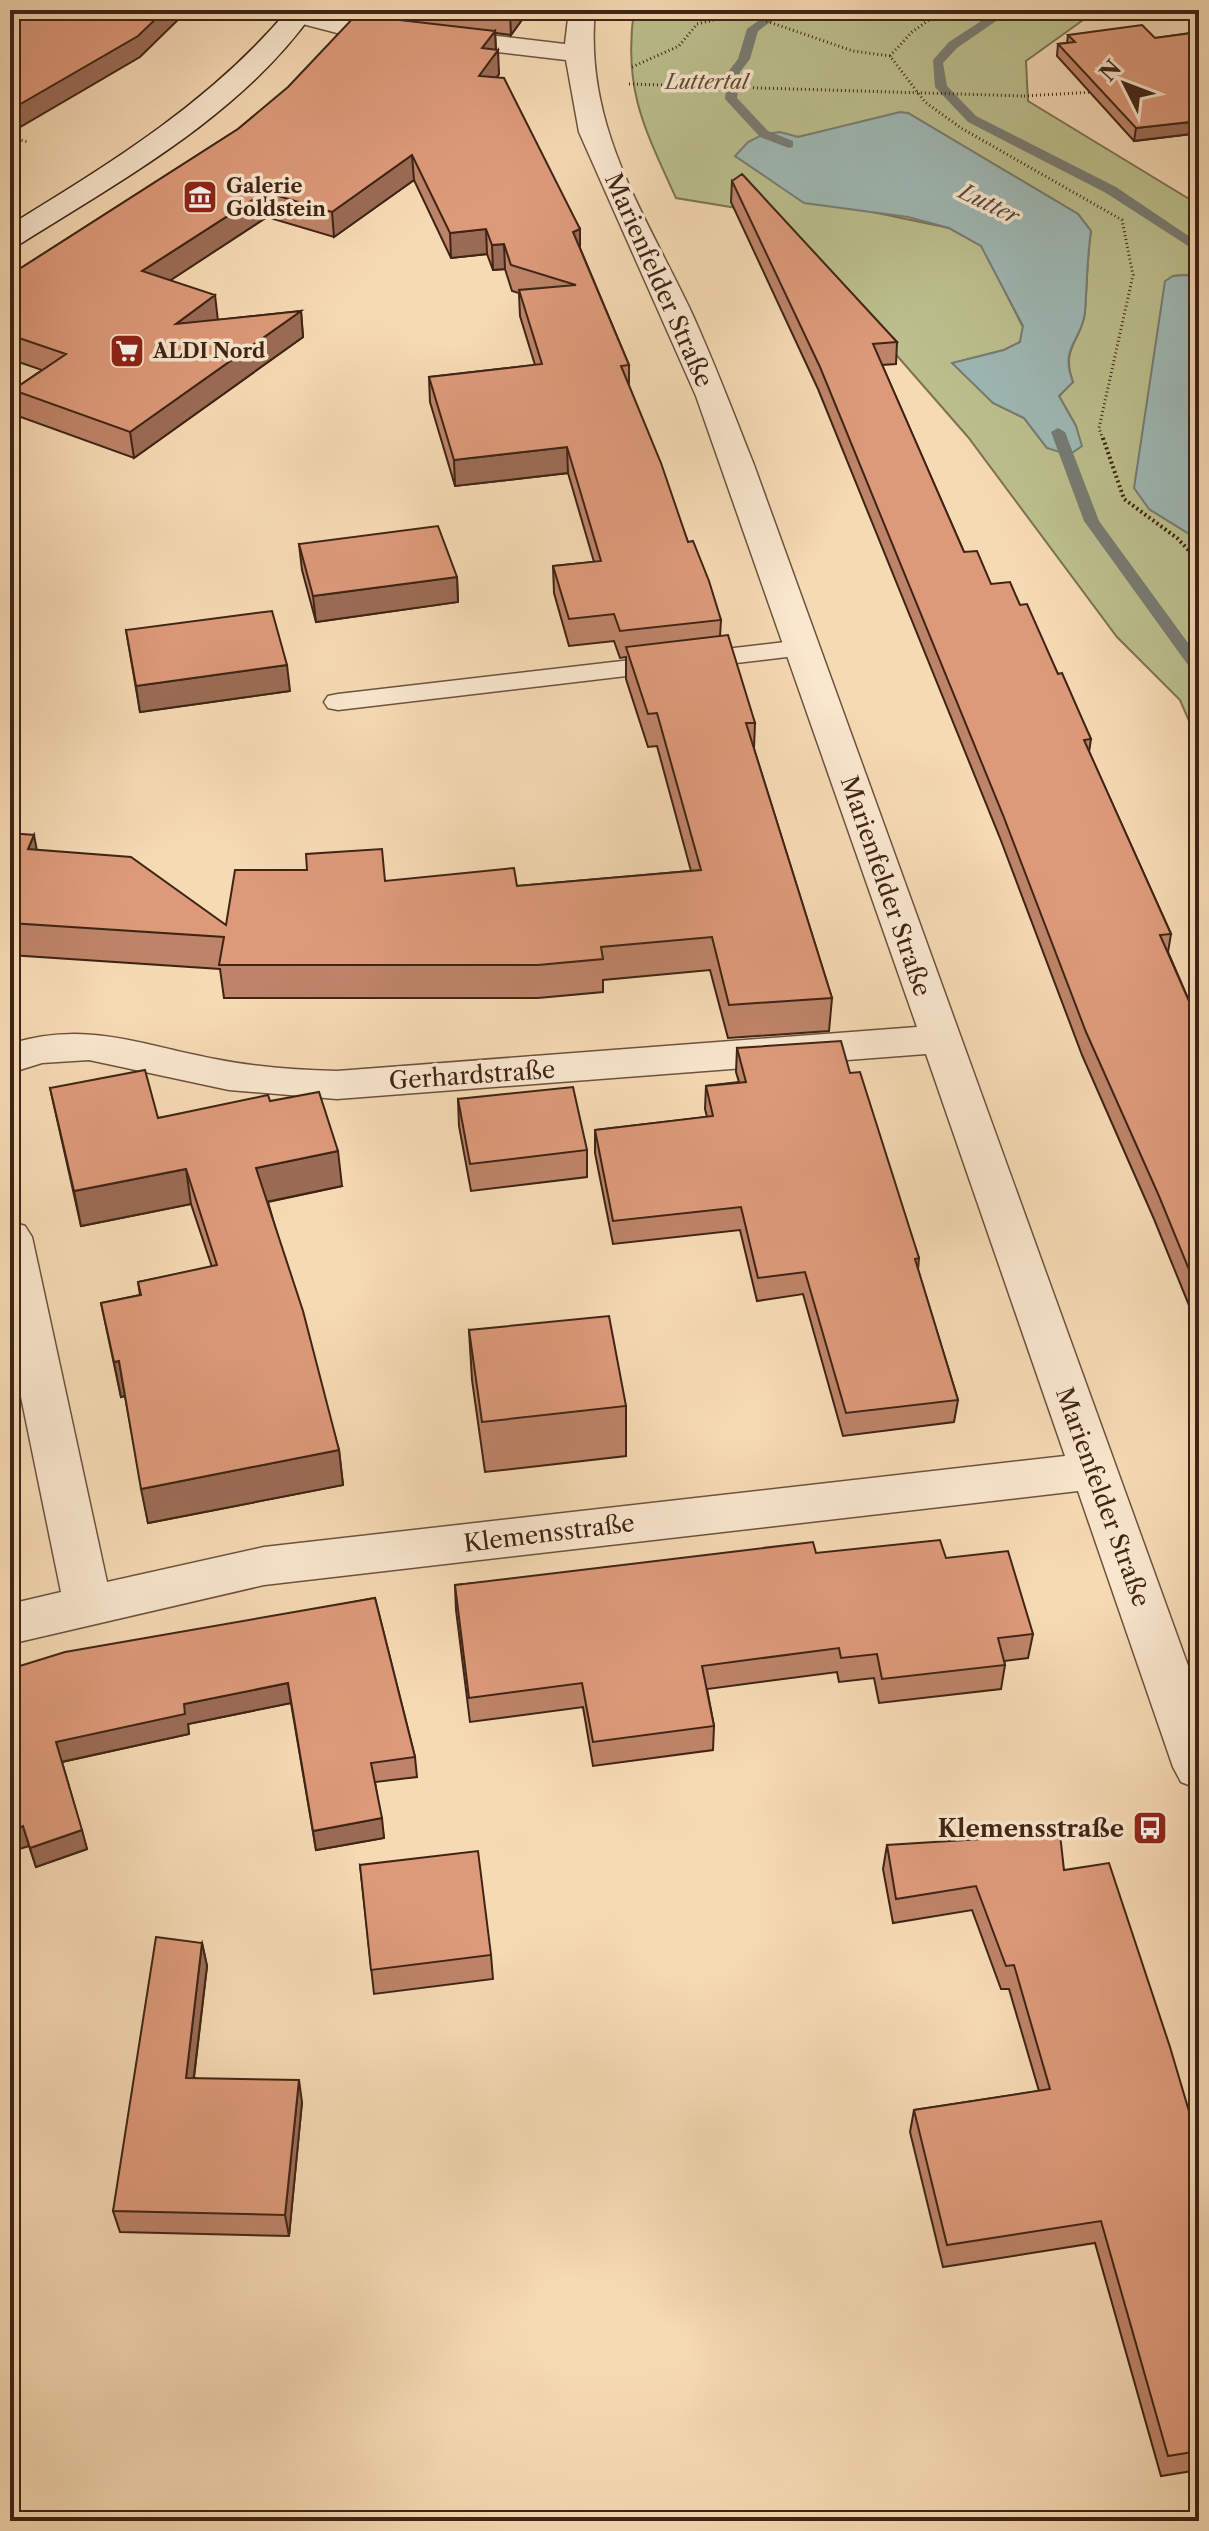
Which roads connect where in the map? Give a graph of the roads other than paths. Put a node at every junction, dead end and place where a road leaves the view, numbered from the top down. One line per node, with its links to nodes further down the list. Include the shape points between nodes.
1 (582, 10): 3 (street, Marienfelder Straße)
2 (293, 12): 3 (street, via 337,25); 4 (street, via 259,59 190,119)
3 (577, 53): 5 (street, Marienfelder Straße, via 598,143 685,330)
4 (10, 238)
5 (802, 648): 6 (lane); 7 (street, Marienfelder Straße)
6 (338, 702)
7 (940, 1039): 8 (street, Gerhardstraße, via 337,1085 272,1083 210,1073 134,1051 73,1045 35,1048); 10 (street, Marienfelder Straße)
8 (10, 1059)
9 (10, 1237): 11 (street)
10 (1093, 1471): 11 (street, Klemensstraße, via 264,1566); 13 (street, Marienfelder Straße)
11 (88, 1605): 12 (street, Klemensstraße)
12 (10, 1624)
13 (1199, 1767)

